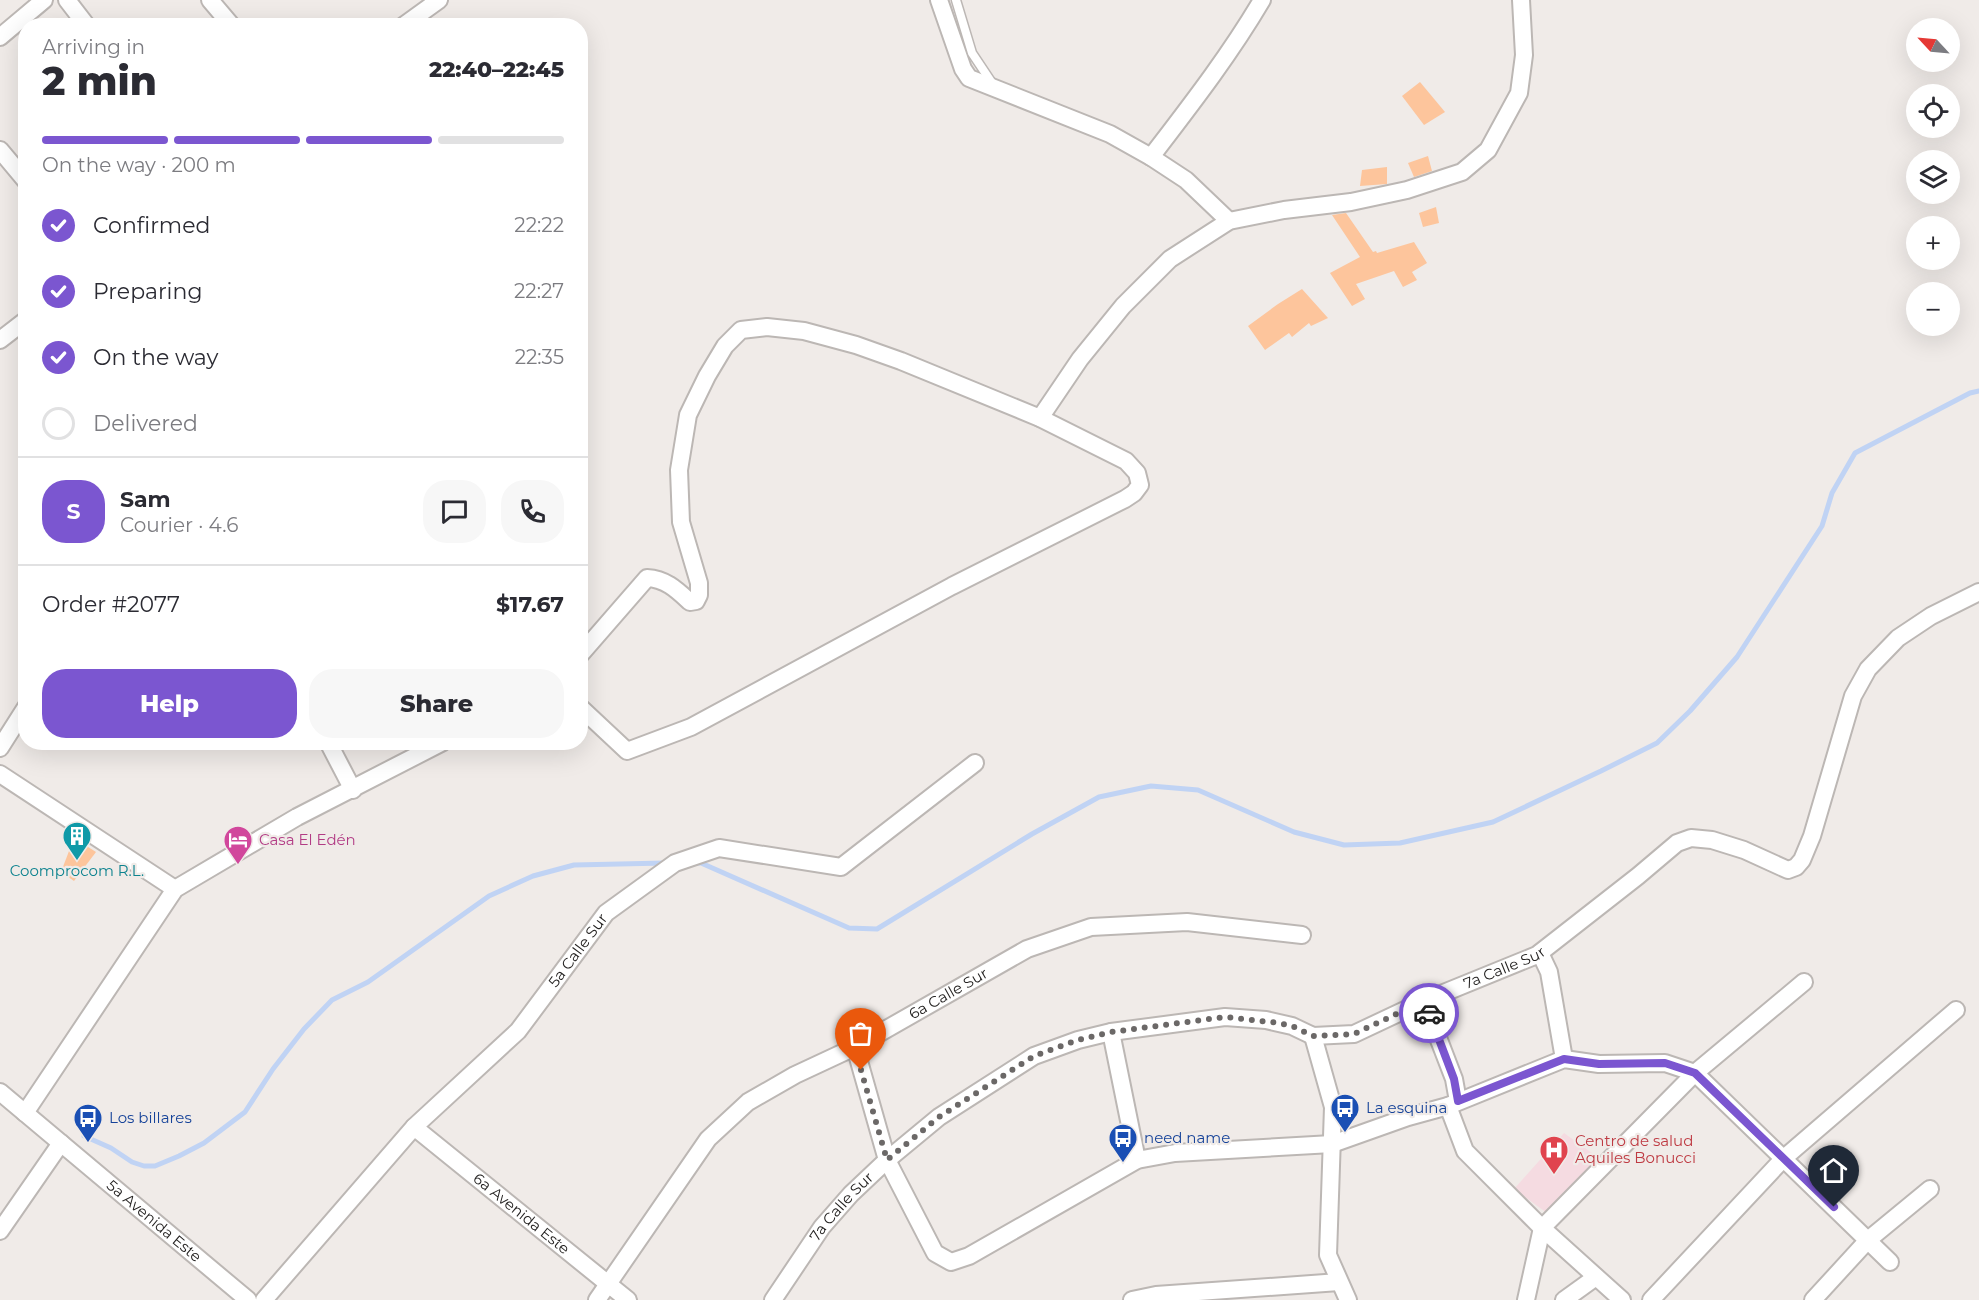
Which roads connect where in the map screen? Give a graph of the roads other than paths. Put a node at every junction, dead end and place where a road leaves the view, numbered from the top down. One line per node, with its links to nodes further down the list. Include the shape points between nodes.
1 (44, 0): 9 (street)
2 (67, 0): 10 (street)
3 (210, 0): 11 (street)
4 (439, 0): 12 (street)
5 (939, 0): 15 (street, via 963,69 975,81)
6 (956, 0): 15 (lane, via 972,53)
7 (1262, 0): 17 (street, via 1212,78)
8 (1521, 0): 19 (street, via 1524,55 1519,93 1488,150 1462,172 1407,190 1351,202)
9 (22, 18)
10 (81, 18)
11 (225, 18)
12 (414, 18)
13 (18, 21): 14 (street)
14 (1, 35)
15 (996, 89): 17 (street, via 1110,134)
16 (0, 150): 18 (street)
17 (1151, 157): 19 (street, via 1186,180)
18 (18, 171)
19 (1229, 221): 22 (street, via 1170,259 1123,306)
20 (18, 326): 21 (street)
21 (0, 340)
22 (1040, 418): 24 (street, via 855,345 804,331 767,327 741,330 725,346 688,415 679,470 681,522 699,595 690,602 673,586 647,578); 25 (street, via 1126,461 1137,473 1140,484 1134,493 691,727 627,751)
23 (1979, 592): 35 (street, 7a Calle Sur, via 1898,638 1868,669 1853,696 1812,836 1796,867 1788,870 1744,850 1691,838 1677,843)
24 (588, 646)
25 (588, 714)
26 (18, 720): 27 (street)
27 (0, 748)
28 (332, 750): 32 (street)
29 (428, 750): 32 (street)
30 (975, 763): 47 (street, 5a Calle Sur, via 841,867 719,848 675,863 606,914 518,1031)
31 (0, 774): 33 (street)
32 (353, 789): 33 (street, via 297,817)
33 (175, 889): 46 (street)
34 (1302, 935): 41 (street, 6a Calle Sur, via 1187,922 1091,927 1027,950)
35 (1540, 953): 37 (street, 7a Calle Sur); 42 (street, via 1549,972)
36 (1804, 982): 43 (street)
37 (1424, 1001): 40 (street, 7a Calle Sur, via 1354,1034); 45 (street, via 1454,1079)
38 (1956, 1011): 50 (street)
39 (1111, 1032): 40 (street, 7a Calle Sur, via 1225,1017 1266,1020); 51 (street, 7a Calle Sur, via 1034,1056 939,1117); 52 (street)
40 (1313, 1036): 49 (street, via 1334,1107)
41 (855, 1047): 51 (street); 60 (street, 6a Calle Sur, via 748,1102 708,1139)
42 (1558, 1061): 43 (street, via 1665,1063); 45 (street)
43 (1695, 1073): 50 (street); 54 (street)
44 (0, 1092): 46 (street, 5a Avenida Este)
45 (1453, 1104): 49 (street); 54 (street, via 1465,1151)
46 (25, 1113): 48 (street, 5a Avenida Este)
47 (414, 1127): 60 (street, 6a Avenida Este); 62 (street, 5a Calle Sur)
48 (61, 1143): 55 (street); 61 (street, 5a Avenida Este)
49 (1332, 1144): 52 (street, via 1175,1153); 59 (street, via 1328,1255)
50 (1784, 1158): 56 (street); 71 (street)
51 (887, 1160): 52 (street, via 936,1253 951,1262 969,1256); 65 (street, 7a Calle Sur, via 822,1227)
52 (1137, 1160)
53 (1930, 1189): 56 (street)
54 (1542, 1228): 58 (street); 68 (street)
55 (0, 1231)
56 (1868, 1240): 57 (street); 72 (street)
57 (1890, 1262)
58 (1596, 1277): 69 (street); 70 (street)
59 (1339, 1282): 66 (street); 67 (street)
60 (608, 1286): 63 (street, 6a Calle Sur); 64 (street, 6a Avenida Este)
61 (248, 1300)
62 (264, 1300)
63 (597, 1300)
64 (628, 1300)
65 (773, 1300)
66 (1132, 1300)
67 (1348, 1300)
68 (1526, 1300)
69 (1564, 1300)
70 (1622, 1300)
71 (1651, 1300)
72 (1813, 1300)

